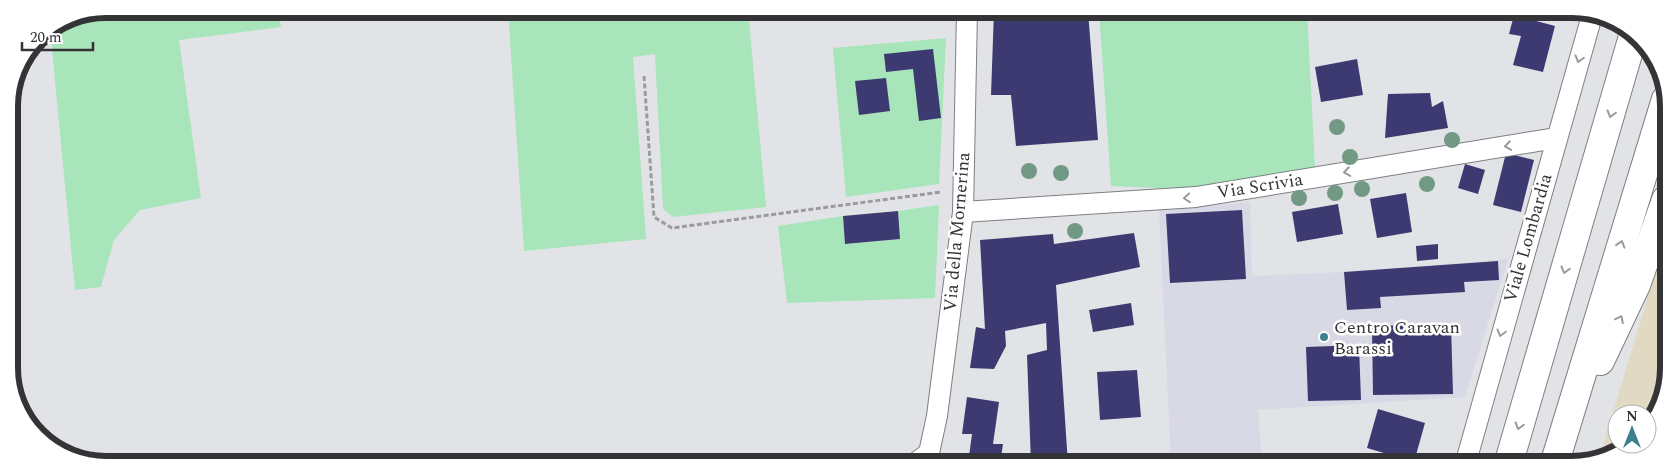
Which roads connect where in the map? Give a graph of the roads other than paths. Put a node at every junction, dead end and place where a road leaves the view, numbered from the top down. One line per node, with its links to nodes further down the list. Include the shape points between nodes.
1 (967, 18): 6 (street, Via della Mornerina)
2 (1591, 19): 5 (street, Viale Lombardia, one-way to 5)
3 (1632, 41): 11 (highway, one-way to 11)
4 (1660, 119): 8 (highway, one-way to 4)
5 (1556, 138): 6 (street, Via Scrivia, one-way to 6, via 1196,197); 10 (street, Viale Lombardia, one-way to 10)
6 (963, 212): 9 (street, Via della Mornerina, via 937,416)
7 (1660, 217): 8 (highway, one-way to 7, via 1636,286)
8 (1558, 453)
9 (926, 456)
10 (1468, 456)
11 (1511, 456)

